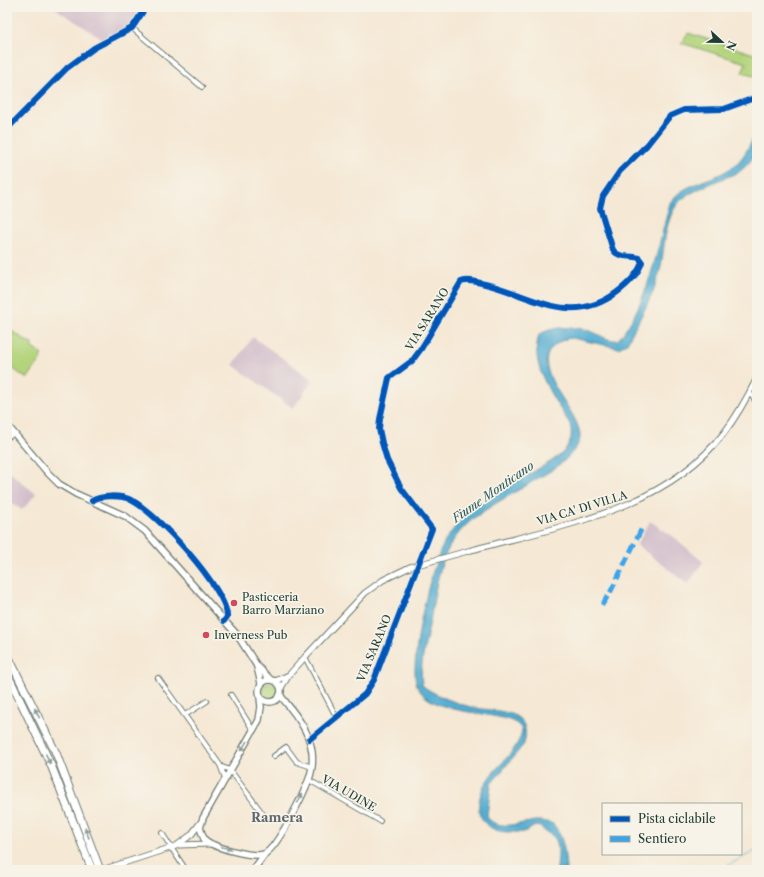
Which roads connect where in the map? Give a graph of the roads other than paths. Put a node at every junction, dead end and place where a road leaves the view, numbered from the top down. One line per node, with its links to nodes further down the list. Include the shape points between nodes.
1 (146, 7): 2 (street)
2 (132, 28): 3 (street); 5 (street, via 94,48 67,68)
3 (202, 87)
4 (757, 97): 28 (street, VIA SARANO, via 724,109 684,110 670,116 648,145 620,171 610,185 603,196 600,208 613,250 622,256 639,258 642,262 633,277 620,290 607,299 590,305 562,308 546,305 512,291 466,280 461,282 421,349 412,360 389,378 380,419 382,443 401,488 431,525 432,534 414,572 374,680 365,694)
5 (7, 129)
6 (757, 378): 7 (street, VIA CA' DI VILLA)
7 (750, 393): 8 (street); 15 (street, VIA CA' DI VILLA, bridge, via 720,438 687,471 660,488 609,512 410,568 383,580 365,593)
8 (757, 403)
9 (7, 426): 10 (main road)
10 (14, 433): 11 (street); 12 (main road, via 53,478 70,491)
11 (7, 438)
12 (92, 501): 13 (main road, via 125,516 145,531); 13 (street, via 103,497 128,499 152,517 195,560 214,585 227,611)
13 (224, 621): 16 (main road)
14 (7, 654): 49 (highway, one-way to 14, via 56,754)
15 (305, 657): 18 (street, VIA CA' DI VILLA); 28 (street)
16 (257, 666): 20 (main road); 21 (main road)
17 (7, 673): 48 (highway, one-way to 48, via 51,765)
18 (289, 675): 20 (street); 22 (street, VIA CA' DI VILLA)
19 (158, 678): 27 (street)
20 (273, 680): 21 (main road); 22 (main road)
21 (261, 684): 25 (main road, via 258,690)
22 (281, 688): 24 (main road)
23 (231, 695): 29 (street)
24 (280, 695): 25 (main road, via 273,702 266,702); 32 (main road, via 300,720)
25 (260, 697): 30 (main road, via 261,712)
26 (207, 701): 27 (street)
27 (185, 715): 34 (street)
28 (337, 718): 32 (street, VIA SARANO)
29 (249, 721): 30 (street); 31 (street)
30 (256, 724): 31 (main road)
31 (253, 730): 36 (main road, one-way to 36)
32 (310, 739): 35 (main road)
33 (274, 756): 35 (street, via 286,747 297,762)
34 (220, 765): 36 (street); 37 (street)
35 (312, 768): 38 (main road)
36 (230, 770): 37 (main road); 39 (street)
37 (225, 778): 40 (main road)
38 (308, 780): 41 (street, VIA UDINE); 47 (main road, one-way to 38, via 281,836)
39 (263, 814)
40 (202, 821): 44 (main road, via 201,834); 45 (street, via 191,835)
41 (380, 821)
42 (162, 834): 43 (street)
43 (169, 844)
44 (210, 844): 45 (street); 46 (main road, one-way to 46)
45 (174, 847): 49 (street); 50 (street)
46 (250, 854): 47 (main road); 51 (main road, via 255,862)
47 (265, 854): 51 (main road)
48 (92, 870)
49 (101, 870)
50 (186, 870)
51 (253, 870)

